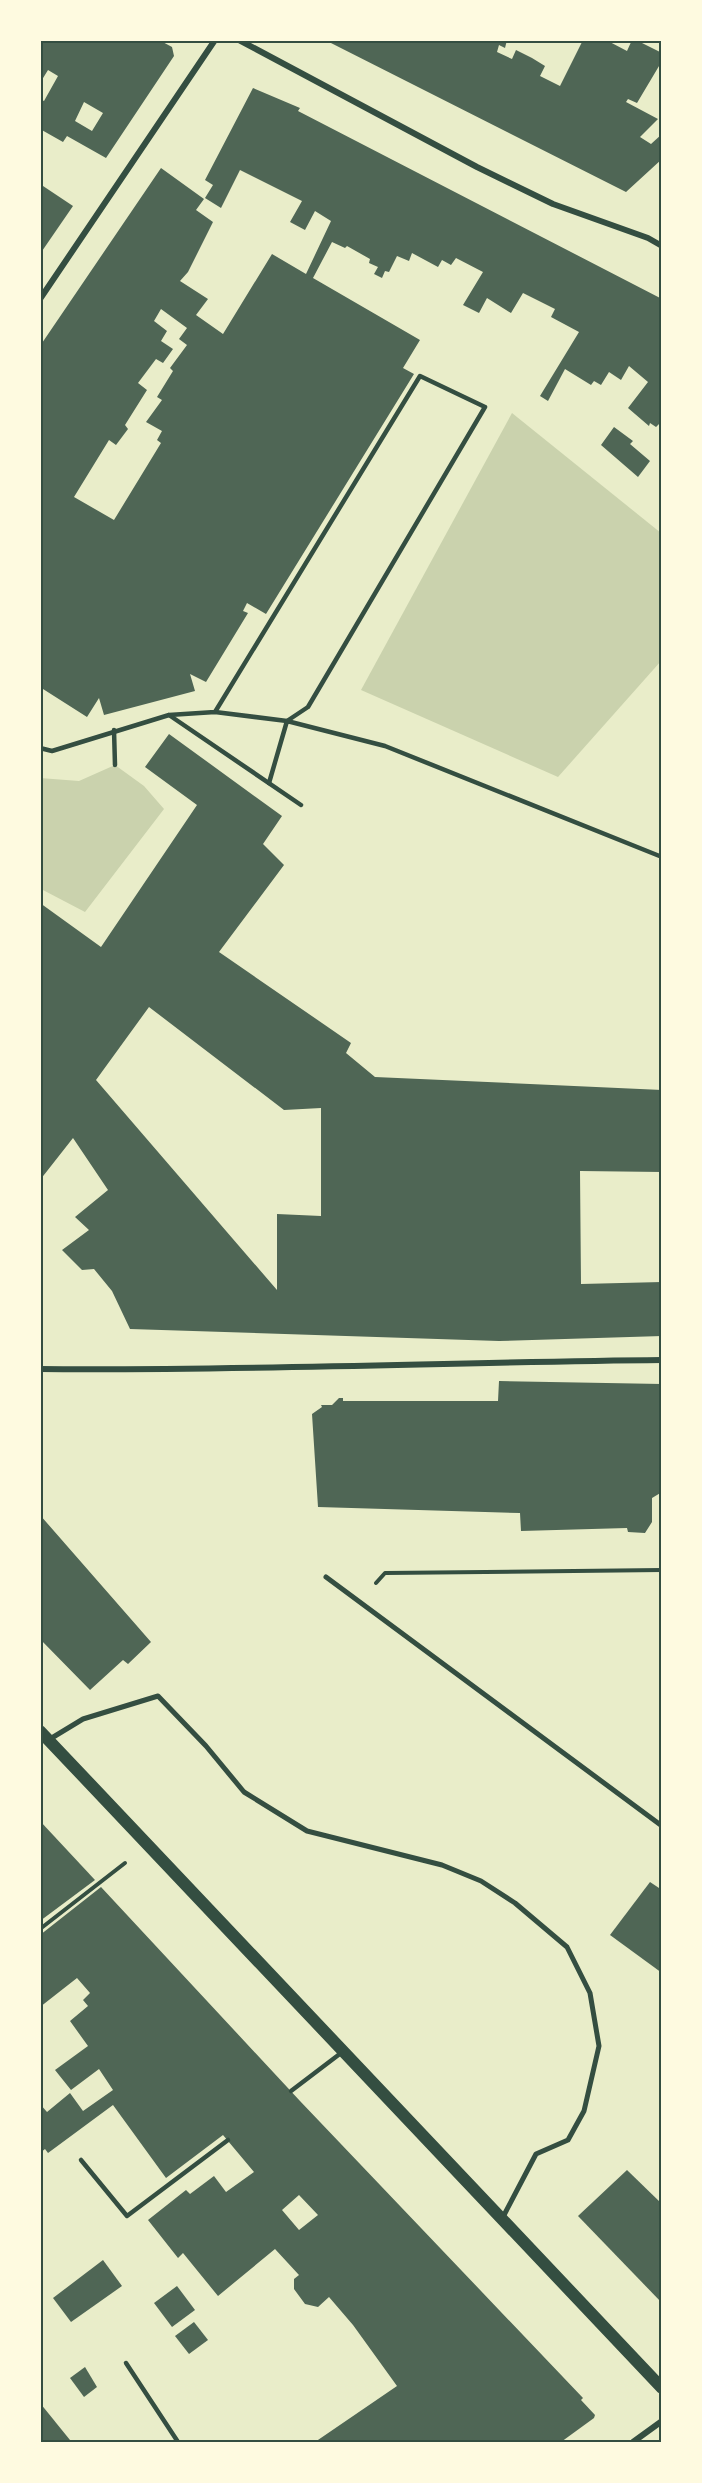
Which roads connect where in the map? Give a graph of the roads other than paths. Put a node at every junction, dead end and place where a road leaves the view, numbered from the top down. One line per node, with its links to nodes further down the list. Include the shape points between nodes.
1 (215, 40): 4 (street)
2 (239, 40): 3 (street, via 552,204)
3 (662, 246)
4 (40, 299)
5 (215, 712): 6 (lane); 7 (lane); 7 (lane, via 420,376 485,407 308,707)
6 (169, 715): 8 (lane); 11 (lane)
7 (287, 721): 11 (lane); 13 (lane, via 385,746)
8 (114, 730): 9 (lane, via 52,751); 10 (lane)
9 (40, 748)
10 (115, 765)
11 (269, 783): 12 (lane)
12 (300, 805)
13 (662, 857)
14 (662, 1360): 15 (street, via 290,1369)
15 (40, 1369)
16 (326, 1577): 18 (street)
17 (44, 1735): 19 (main road); 23 (street, via 158,1696 244,1792 307,1831 442,1865 481,1881 515,1903 567,1947 590,1993 599,2046 584,2111 568,2140 536,2154)
18 (662, 1826)
19 (344, 2051): 20 (lane); 23 (main road)
20 (291, 2091)
21 (228, 2140): 22 (lane, via 128,2216)
22 (81, 2160)
23 (502, 2218): 25 (main road)
24 (126, 2363): 27 (lane)
25 (662, 2388)
26 (662, 2421): 28 (street)
27 (178, 2442)
28 (633, 2442)

